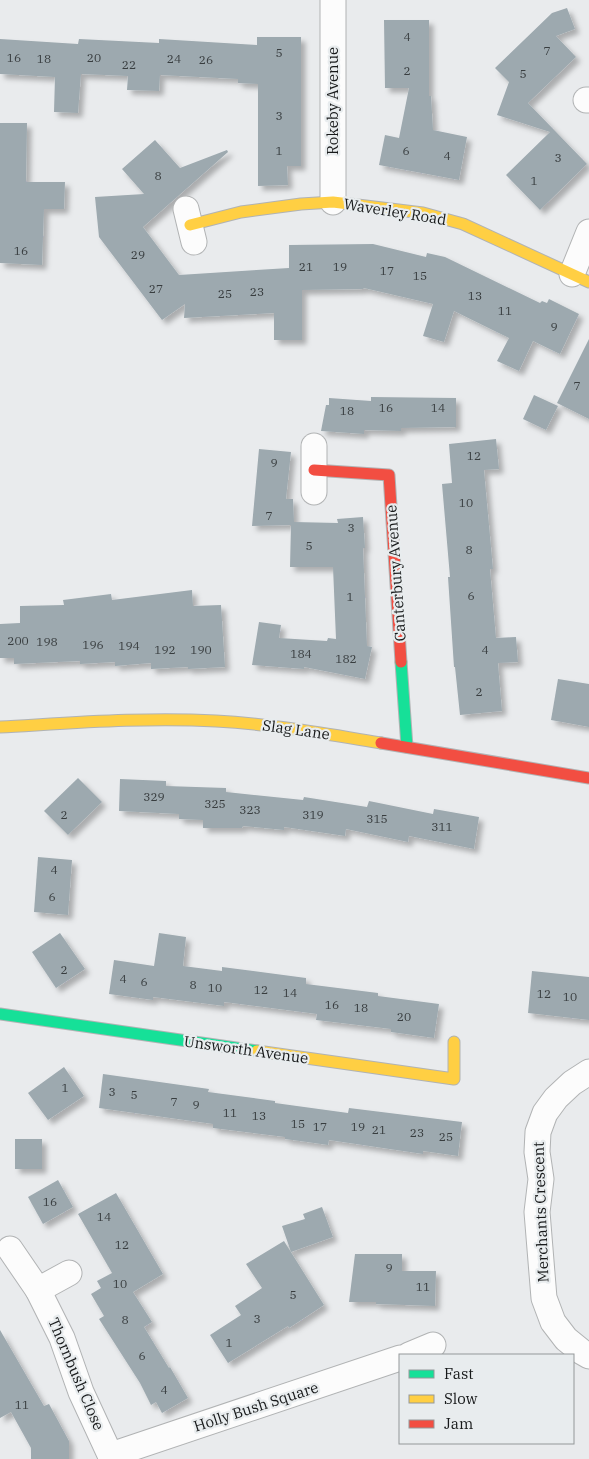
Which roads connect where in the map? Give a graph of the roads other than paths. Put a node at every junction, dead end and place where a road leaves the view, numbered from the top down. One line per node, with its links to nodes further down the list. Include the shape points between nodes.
1 (333, 0): 2 (street, Rokeby Avenue)
2 (333, 202): 3 (street, Waverley Road, via 241,212); 5 (street, Waverley Road, via 423,213 463,224)
3 (190, 226)
4 (589, 232): 5 (street)
5 (581, 278)
6 (314, 469): 8 (street, Canterbury Avenue, via 390,475)
7 (0, 728): 8 (street, Slag Lane, via 136,720 216,721 279,727)
8 (407, 747): 9 (street, Slag Lane)
9 (589, 778)
10 (0, 1014): 11 (street, Unsworth Avenue, via 454,1079)
11 (454, 1042)
12 (589, 1072): 16 (street, Merchants Crescent, via 572,1083 545,1113 538,1132 541,1179 537,1212 544,1298 553,1322 566,1339)
13 (10, 1248): 15 (street, Thornbush Close)
14 (69, 1273): 15 (street)
15 (38, 1290): 18 (street, Thornbush Close)
16 (589, 1356)
17 (399, 1359): 18 (street, Holly Bush Square)
18 (112, 1457)

